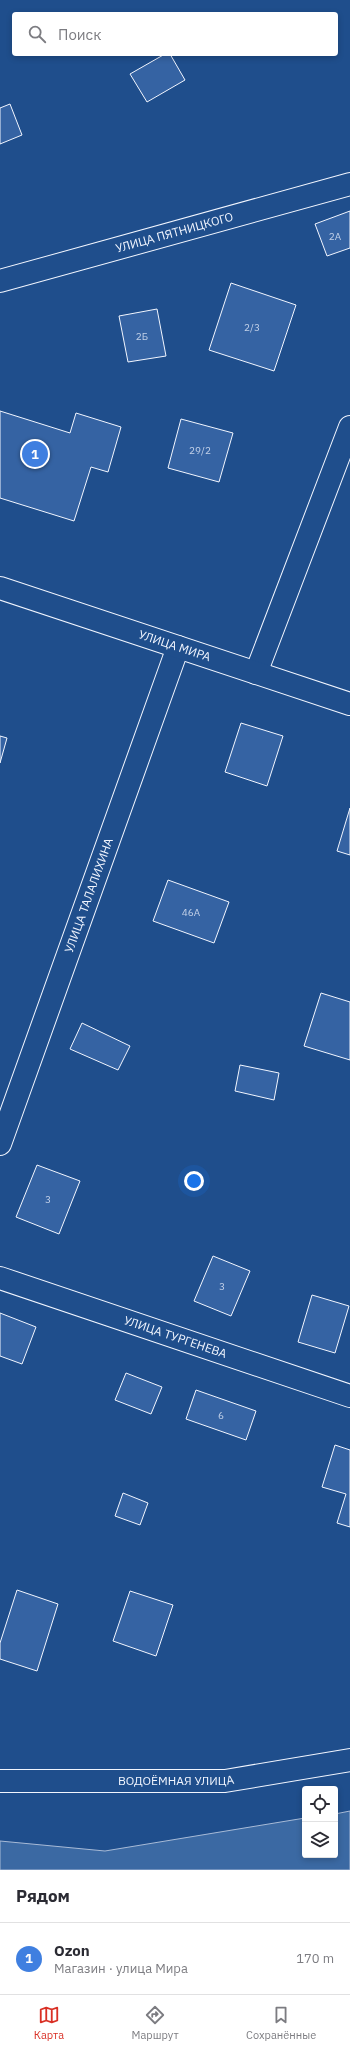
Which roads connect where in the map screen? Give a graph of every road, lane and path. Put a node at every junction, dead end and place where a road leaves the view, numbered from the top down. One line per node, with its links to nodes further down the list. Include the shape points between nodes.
1 (350, 184): 2 (street, УЛИЦА ПЯТНИЦКОГО)
2 (0, 282)
3 (350, 427): 6 (street)
4 (0, 588): 5 (street, УЛИЦА МИРА)
5 (178, 647): 6 (street, УЛИЦА МИРА); 8 (street, УЛИЦА ТАЛАЛИХИНА)
6 (256, 673): 7 (street, УЛИЦА МИРА)
7 (350, 704)
8 (0, 1144)
9 (0, 1278): 10 (street, УЛИЦА ТУРГЕНЕВА)
10 (350, 1396)
11 (350, 1760): 12 (street, ВОДОЁМНАЯ УЛИЦА, via 225,1781)
12 (0, 1781)

